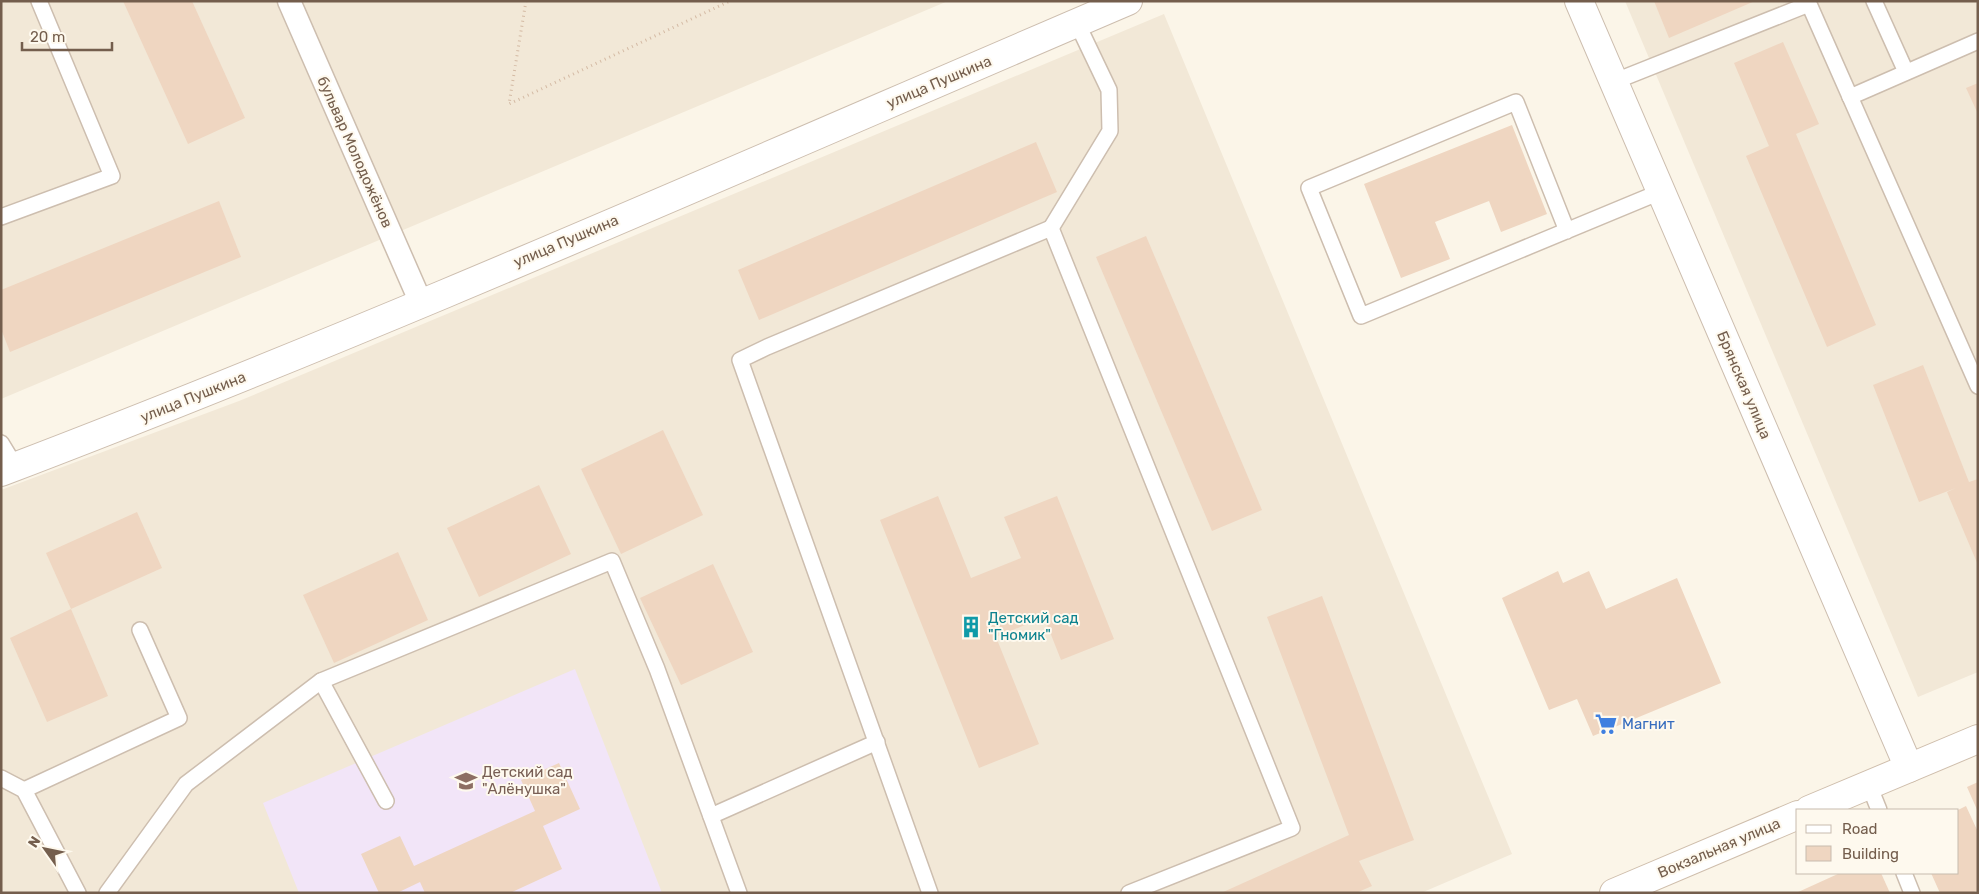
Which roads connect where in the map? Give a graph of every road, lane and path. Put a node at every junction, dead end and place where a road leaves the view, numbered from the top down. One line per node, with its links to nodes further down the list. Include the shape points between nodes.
1 (39, 1): 15 (lane, via 112,176)
2 (288, 1): 18 (street, бульвар Молодожёнов)
3 (526, 1): 4 (path, via 509,104)
4 (730, 1)
5 (1128, 1): 9 (street, улица Пушкина)
6 (1579, 1): 12 (street, Брянская улица)
7 (1874, 1): 11 (lane)
8 (1811, 2): 12 (lane); 13 (lane)
9 (1076, 23): 16 (lane, via 1109,90 1110,131); 18 (street, улица Пушкина)
10 (1978, 41): 11 (lane)
11 (1906, 72): 13 (lane)
12 (1614, 82): 14 (street, Брянская улица)
13 (1850, 97): 19 (lane)
14 (1660, 192): 17 (lane); 26 (street, Брянская улица)
15 (1, 217)
16 (1051, 228): 25 (lane, via 740,360); 40 (lane, via 1292,828)
17 (1567, 231): 17 (lane, via 1361,316 1309,188 1516,102)
18 (421, 303): 21 (street, улица Пушкина, via 138,420)
19 (1978, 386)
20 (1, 443): 21 (lane)
21 (8, 469)
22 (140, 630): 29 (lane, via 180,718)
23 (322, 682): 30 (lane); 33 (lane, via 612,561 657,669); 37 (lane, via 186,784)
24 (1978, 739): 26 (street)
25 (877, 742): 33 (lane); 39 (lane)
26 (1909, 768): 28 (street)
27 (1, 778): 29 (lane)
28 (1869, 785): 31 (street); 32 (lane)
29 (24, 790): 36 (lane)
30 (386, 801)
31 (1811, 809)
32 (1879, 809)
33 (711, 816): 38 (lane)
34 (1796, 816): 41 (street, Вокзальная улица)
35 (1904, 874): 42 (lane)
36 (78, 893)
37 (107, 893)
38 (739, 893)
39 (930, 893)
40 (1129, 893)
41 (1614, 893)
42 (1912, 893)

